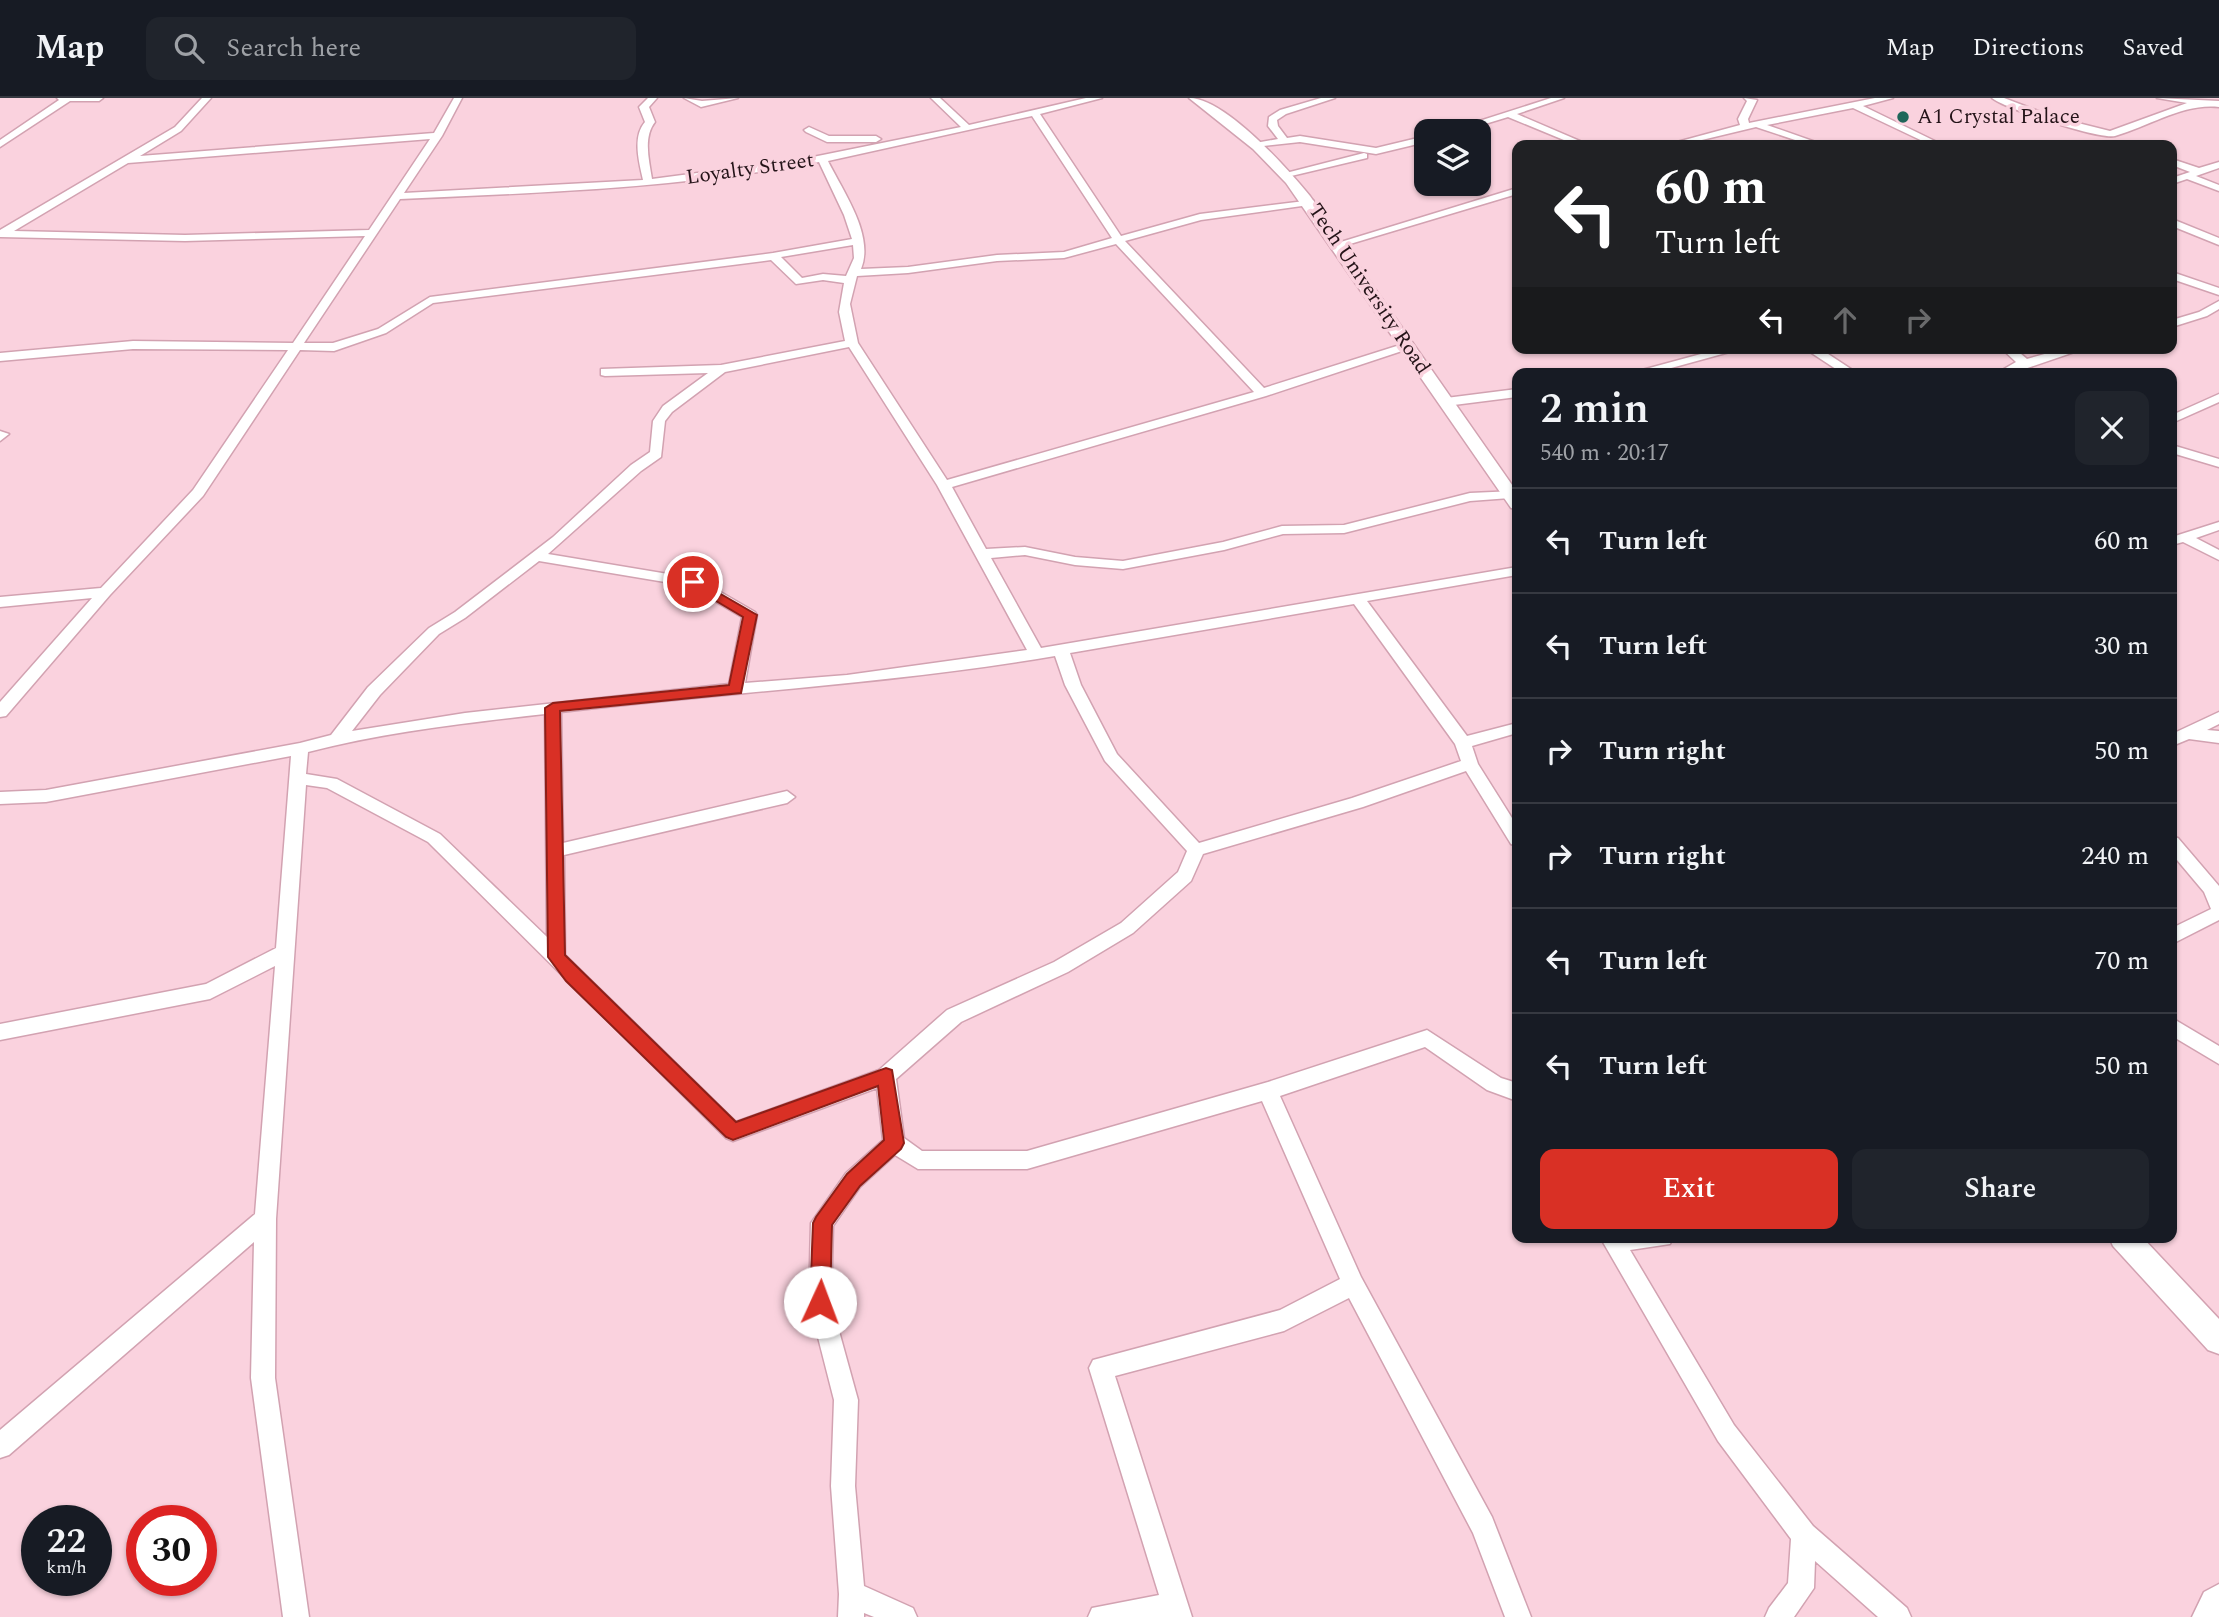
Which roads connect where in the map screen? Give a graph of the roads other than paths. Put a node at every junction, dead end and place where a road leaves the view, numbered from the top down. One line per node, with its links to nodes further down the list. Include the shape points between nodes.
1 (99, 98): 17 (street)
2 (207, 98): 40 (street, via 178,129)
3 (458, 98): 28 (street)
4 (653, 98): 47 (street, via 644,107 650,122 644,129 643,155)
5 (688, 98): 6 (street, via 701,104)
6 (734, 98)
7 (935, 98): 26 (street)
8 (1098, 98): 22 (street, Loyalty Street)
9 (1195, 98): 37 (street, Tech University Road)
10 (1331, 98): 29 (street, via 1272,119)
11 (1516, 98): 21 (street)
12 (1560, 98): 21 (street)
13 (1748, 98): 25 (street, via 1752,100 1743,119)
14 (1889, 98): 20 (street)
15 (1996, 98): 18 (street, via 2114,138)
16 (2161, 98): 18 (street)
17 (64, 99): 35 (street)
18 (2199, 102): 19 (street)
19 (2219, 104)
20 (1854, 105): 25 (street); 33 (street)
21 (1530, 107): 23 (street)
22 (1034, 113): 26 (street, Loyalty Street); 55 (street)
23 (1511, 115): 24 (street); 30 (street)
24 (1491, 121)
25 (1750, 126): 31 (street); 32 (street)
26 (967, 128): 36 (street, Loyalty Street)
27 (809, 131): 36 (street, via 827,139 873,138)
28 (437, 136): 40 (street); 50 (street)
29 (1284, 140): 37 (street); 38 (street)
30 (1572, 140)
31 (1692, 140)
32 (1801, 140)
33 (1928, 140)
34 (1414, 142): 38 (street)
35 (0, 144)
36 (892, 144): 39 (street, Loyalty Street)
37 (1258, 145): 44 (street, Tech University Road)
38 (1388, 150): 44 (street)
39 (822, 159): 47 (street, Loyalty Street); 56 (street)
40 (124, 160): 54 (street)
41 (2177, 164): 43 (street)
42 (2219, 165): 43 (street)
43 (2200, 172): 45 (street)
44 (1287, 174): 51 (street, Tech University Road)
45 (2187, 176): 46 (street); 48 (street)
46 (2177, 179)
47 (648, 182): 50 (street, Loyalty Street)
48 (2219, 188)
49 (1512, 192): 58 (street)
50 (397, 196): 53 (street)
51 (1309, 202): 55 (street, via 1200,217); 58 (street, Tech University Road)
52 (2177, 224): 57 (street)
53 (369, 233): 54 (street, via 185,238); 66 (street)
54 (1, 234)
55 (1118, 239): 60 (street, via 1065,255 997,257); 79 (street)
56 (857, 241): 59 (street); 60 (street, via 860,252)
57 (2219, 242)
58 (1336, 245): 67 (street, Tech University Road)
59 (773, 256): 60 (street, via 800,282); 66 (street, via 430,300 356,342 334,347)
60 (854, 276): 65 (street, via 843,320)
61 (2177, 277): 62 (street)
62 (2219, 292)
63 (2219, 304): 64 (street)
64 (2177, 322)
65 (852, 343): 77 (street); 86 (street)
66 (296, 346): 72 (street, via 134,345); 95 (street, via 198,493)
67 (1407, 346): 79 (street); 82 (street, Tech University Road)
68 (1714, 354): 74 (street)
69 (1820, 354): 75 (street)
70 (2014, 354): 73 (street)
71 (2058, 354): 73 (street)
72 (0, 357)
73 (2024, 363): 76 (street)
74 (1657, 368)
75 (1843, 368)
76 (2014, 368)
77 (721, 369): 78 (street); 92 (street, via 667,409 659,421 656,454)
78 (605, 372)
79 (1262, 393): 86 (street)
80 (1512, 394): 82 (street)
81 (2219, 398): 83 (street)
82 (1446, 402): 87 (street, Tech University Road)
83 (2177, 417)
84 (2177, 450): 85 (street)
85 (2219, 463)
86 (944, 485): 91 (street)
87 (1512, 496)
88 (1512, 499): 91 (street, via 1470,497 1344,529 1282,530 1123,565 1025,551)
89 (2219, 526): 90 (street)
90 (2178, 539): 93 (street)
91 (982, 554): 99 (street)
92 (534, 556): 100 (street, via 693,582 750,615); 108 (street, via 434,631 374,691)
93 (2219, 556)
94 (1512, 572): 96 (street)
95 (105, 592): 97 (street); 102 (street)
96 (1357, 599): 98 (street); 109 (street)
97 (0, 602)
98 (1061, 650): 99 (street); 117 (street, via 1073,685 1111,757)
99 (1037, 654): 100 (street)
100 (736, 690): 101 (street)
101 (553, 708): 108 (street); 118 (street)
102 (0, 712)
103 (2219, 717): 105 (street)
104 (1512, 729): 109 (street)
105 (2187, 733): 106 (street); 107 (street)
106 (2219, 737)
107 (2177, 738)
108 (337, 739): 110 (street)
109 (1462, 743): 111 (street)
110 (300, 749): 112 (street); 114 (street, via 46,796)
111 (1470, 764): 115 (street); 117 (street)
112 (296, 778): 122 (street); 123 (street, via 331,783 433,838)
113 (787, 797): 118 (street)
114 (0, 798)
115 (1512, 831)
116 (2177, 848): 119 (street, via 2211,888)
117 (1196, 850): 127 (street, via 1185,876 1127,928 1062,967 954,1016)
118 (555, 851): 123 (street)
119 (2219, 906)
120 (2219, 913): 121 (street)
121 (2177, 934)
122 (284, 952): 125 (street, via 211,991); 131 (street)
123 (556, 957): 127 (street, via 733,1132)
124 (2177, 1029): 126 (street)
125 (0, 1032)
126 (2219, 1056)
127 (886, 1076): 130 (street)
128 (1512, 1090): 129 (street, via 1494,1084 1427,1038)
129 (1268, 1091): 130 (street, via 1027,1160 918,1160); 134 (street)
130 (894, 1143): 139 (street, via 853,1180 822,1223 820,1302 846,1400 843,1486)
131 (265, 1219): 136 (street); 141 (street, via 263,1378)
132 (1615, 1243): 137 (street, via 1726,1433)
133 (2129, 1243): 135 (street)
134 (1353, 1284): 140 (street, via 1284,1320 1101,1368); 144 (street, via 1483,1526)
135 (2219, 1340)
136 (0, 1446)
137 (1804, 1535): 145 (street, via 1801,1588); 146 (street)
138 (2219, 1597): 147 (street)
139 (852, 1606): 142 (street)
140 (1177, 1611): 143 (street)
141 (296, 1617)
142 (904, 1617)
143 (1101, 1617)
144 (1518, 1617)
145 (1778, 1617)
146 (1898, 1617)
147 (2205, 1617)

